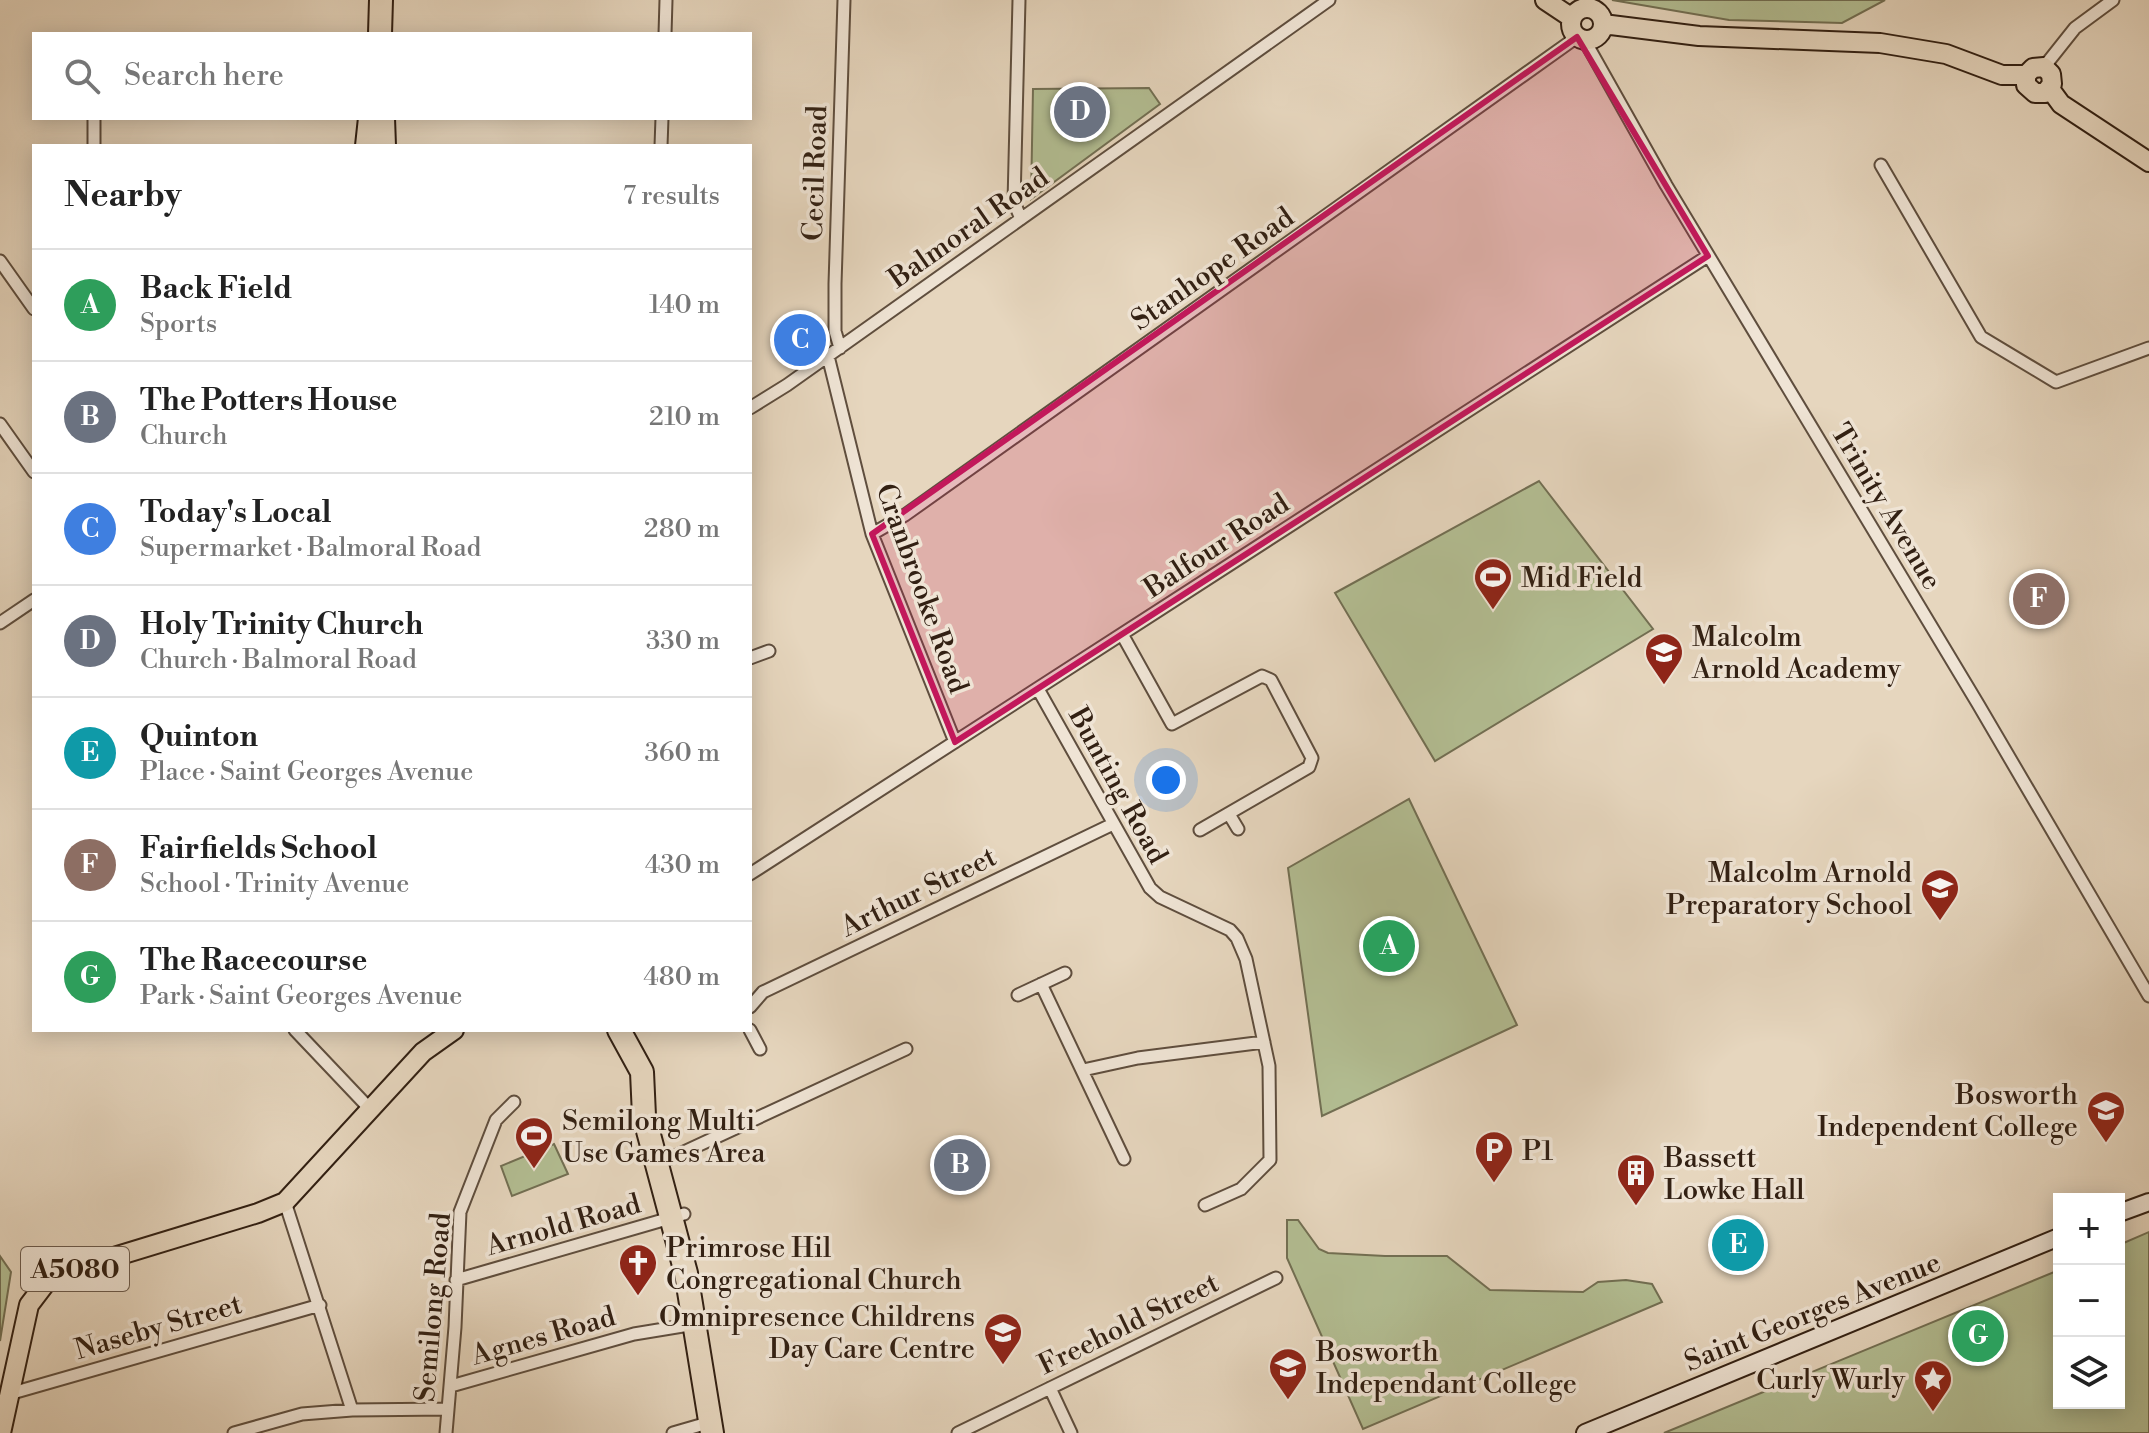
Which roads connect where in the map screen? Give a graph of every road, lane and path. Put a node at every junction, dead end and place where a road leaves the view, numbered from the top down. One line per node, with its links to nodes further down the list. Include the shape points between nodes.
1 (381, 0): 10 (highway)
2 (666, 0): 11 (street)
3 (844, 0): 28 (street, Cecil Road, via 835,284)
4 (1019, 0): 24 (street, via 1014,202)
5 (1329, 0): 24 (street, Balmoral Road)
6 (1545, 0): 8 (main road)
7 (2113, 0): 13 (street, via 2075,28)
8 (1572, 18): 9 (main road, via 1588,8 1597,11); 12 (main road, via 1571,28)
9 (1603, 24): 12 (main road, via 1598,36); 13 (main road, via 1699,36 1880,43 1946,54 2002,75)
10 (380, 32)
11 (665, 32)
12 (1581, 39): 25 (street, Trinity Avenue); 34 (street, Stanhope Road)
13 (2035, 71): 22 (main road, via 2026,85 2031,91 2050,89 2090,126)
14 (94, 120): 18 (street)
15 (370, 120): 19 (highway)
16 (383, 120): 20 (highway)
17 (662, 120): 21 (street)
18 (94, 144)
19 (367, 144)
20 (384, 144)
21 (661, 144)
22 (2149, 162)
23 (1881, 165): 29 (street, via 1981,337 2056,382)
24 (1021, 219): 28 (street, Balmoral Road)
25 (1708, 256): 37 (street, Balfour Road); 50 (street, Trinity Avenue)
26 (0, 261): 27 (street)
27 (32, 306)
28 (840, 348): 30 (street, Balmoral Road)
29 (2149, 348)
30 (828, 356): 31 (street, Balmoral Road); 34 (street, Cranbrooke Road)
31 (752, 407)
32 (0, 424): 33 (street)
33 (32, 469)
34 (872, 534): 41 (street, Cranbrooke Road)
35 (32, 601): 36 (street)
36 (0, 623)
37 (1123, 636): 40 (street, Balfour Road); 42 (street, via 1172,724 1262,676 1271,680 1312,758 1309,767)
38 (769, 651): 39 (street)
39 (752, 657)
40 (1038, 689): 41 (street, Balfour Road); 43 (street, Bunting Road)
41 (955, 742): 46 (street, Balfour Road)
42 (1229, 814): 44 (street); 45 (street)
43 (1113, 824): 51 (street, Arthur Street, via 763,992); 57 (street, Bunting Road, via 1150,888 1237,938)
44 (1238, 829)
45 (1200, 830)
46 (752, 871)
47 (1065, 973): 48 (street)
48 (1041, 984): 49 (street); 60 (street)
49 (1018, 995)
50 (2149, 996)
51 (752, 1005)
52 (299, 1032): 63 (street)
53 (451, 1032): 63 (main road, A5080, via 423,1052)
54 (620, 1032): 61 (highway)
55 (632, 1032): 61 (highway)
56 (751, 1032): 58 (street)
57 (1264, 1042): 60 (street); 68 (street, Bunting Road, via 1270,1081 1270,1160 1241,1189)
58 (760, 1049)
59 (906, 1049): 64 (street)
60 (1083, 1070): 65 (street)
61 (642, 1072): 64 (highway); 70 (highway, via 644,1116)
62 (514, 1102): 73 (street, Semilong Road, via 496,1120 460,1212)
63 (369, 1108): 66 (main road, A5080)
64 (671, 1158): 70 (highway)
65 (1124, 1159)
66 (285, 1202): 74 (street); 78 (main road, A5080, via 48,1280 29,1305)
67 (2149, 1202): 69 (street)
68 (1205, 1205)
69 (2125, 1211)
70 (678, 1216): 73 (street, Arnold Road); 75 (highway); 81 (highway, via 709,1322)
71 (2053, 1239): 88 (street, Saint Georges Avenue)
72 (1276, 1278): 77 (street, Freehold Street)
73 (456, 1280): 76 (street, Semilong Road)
74 (320, 1305): 78 (street, Naseby Street); 80 (street)
75 (696, 1324): 76 (street, Agnes Road, via 634,1334); 81 (highway)
76 (451, 1386): 79 (street, Semilong Road)
77 (1050, 1388): 86 (street, Freehold Street); 87 (street)
78 (9, 1394): 82 (main road, A5080)
79 (448, 1409): 80 (street); 84 (street, Semilong Road)
80 (352, 1410): 83 (street, via 302,1414)
81 (716, 1429): 85 (street)
82 (1, 1433)
83 (234, 1433)
84 (446, 1433)
85 (673, 1433)
86 (958, 1433)
87 (1071, 1433)
88 (1585, 1433)

